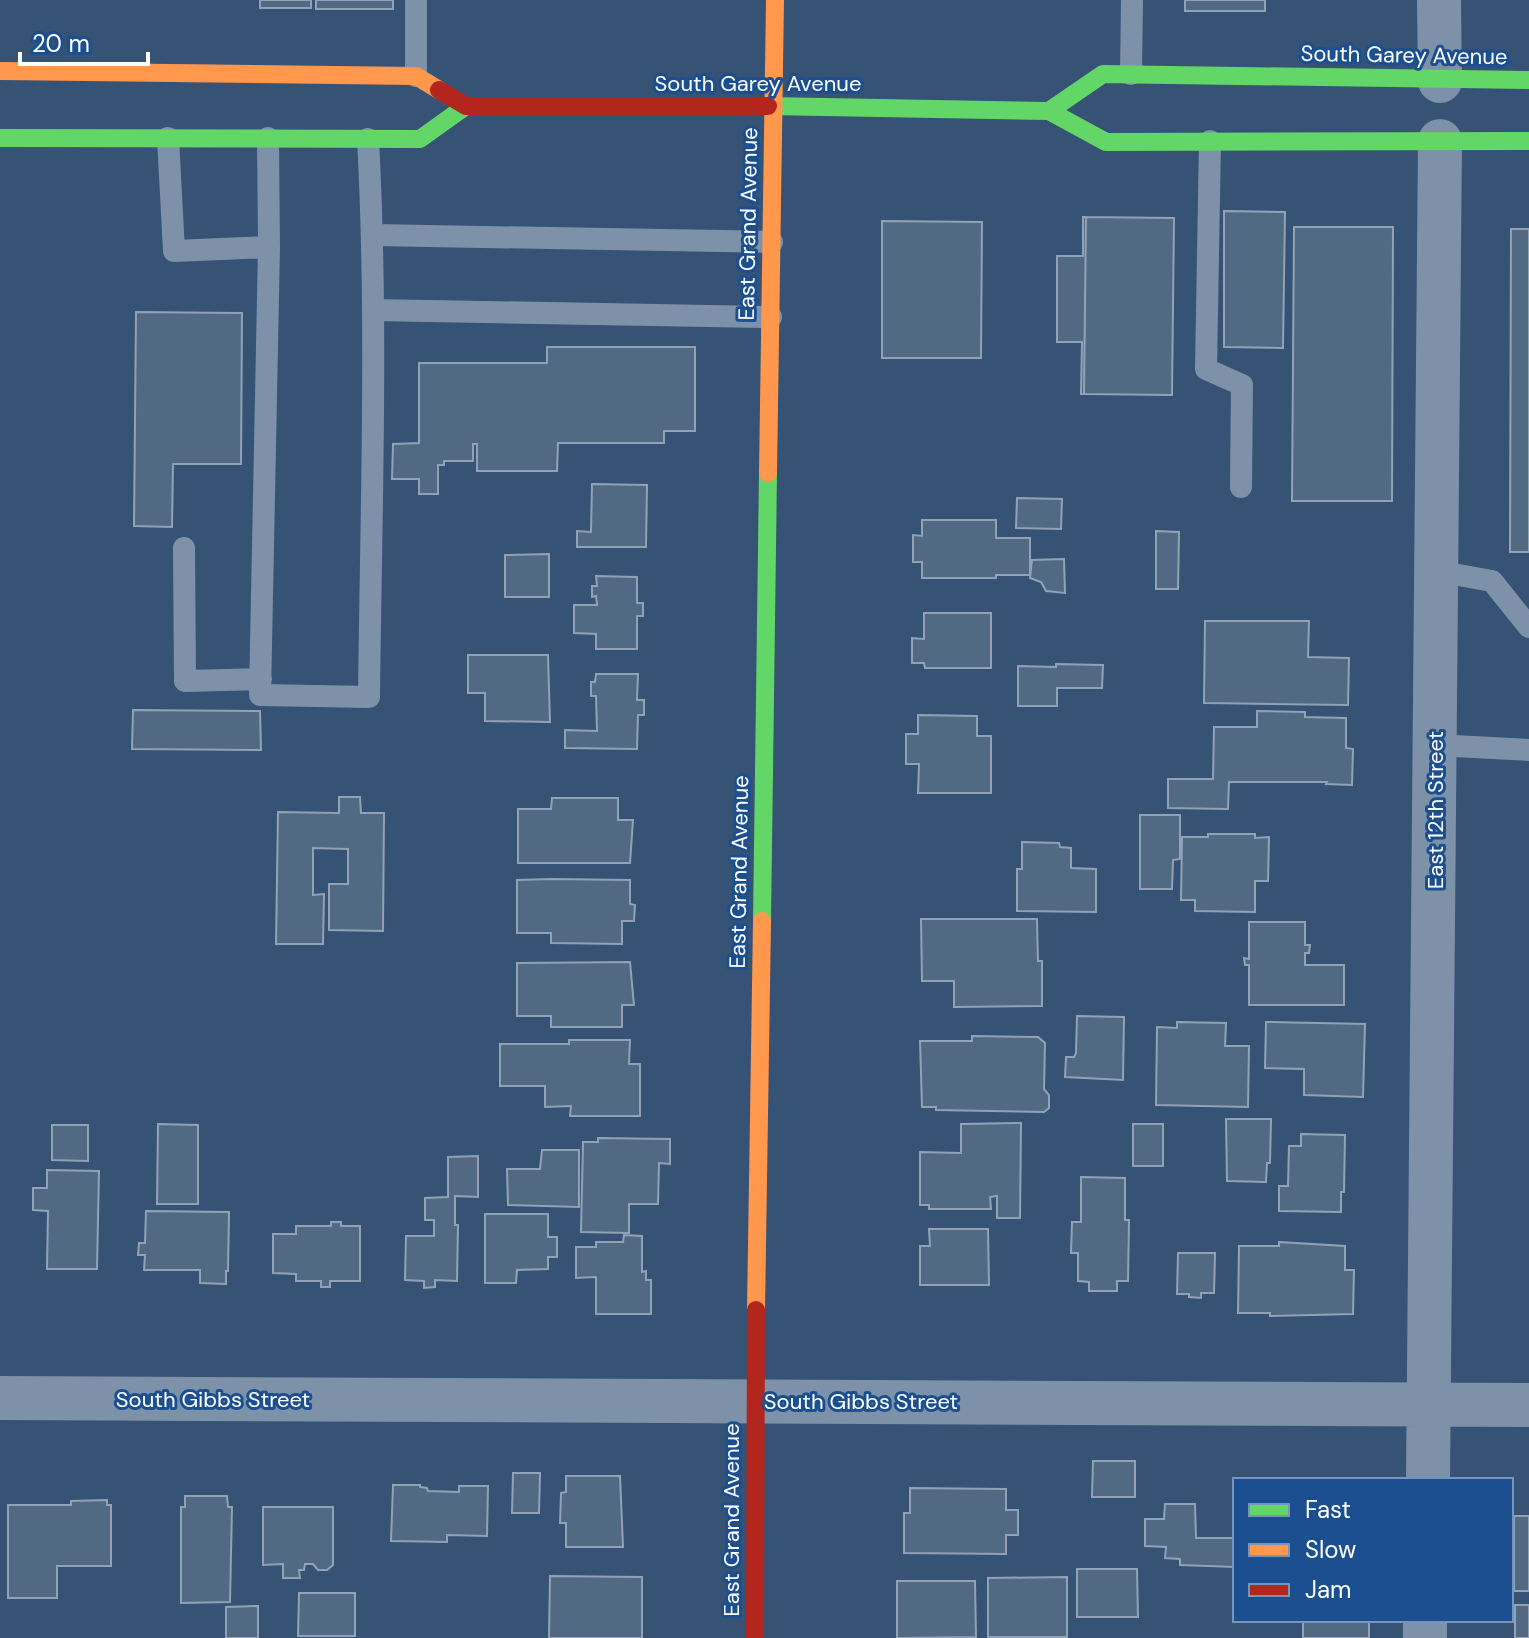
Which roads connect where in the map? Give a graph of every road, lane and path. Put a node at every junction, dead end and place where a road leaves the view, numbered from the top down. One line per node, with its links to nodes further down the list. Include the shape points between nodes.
1 (416, 0): 7 (lane)
2 (775, 0): 11 (main road, East Grand Avenue)
3 (1132, 0): 6 (lane)
4 (1439, 0): 9 (street)
5 (0, 71): 7 (main road)
6 (1131, 74): 9 (main road, South Garey Avenue); 12 (main road, South Garey Avenue, via 1103,74)
7 (416, 76): 10 (main road)
8 (1529, 80): 9 (main road, South Garey Avenue)
9 (1440, 81)
10 (466, 106): 11 (main road, South Garey Avenue); 16 (main road, via 420,139)
11 (774, 106): 12 (main road, South Garey Avenue); 21 (main road, East Grand Avenue)
12 (1049, 111): 17 (main road, South Garey Avenue, via 1106,142)
13 (0, 138): 14 (main road)
14 (168, 138): 15 (main road); 22 (lane, via 174,251)
15 (268, 138): 16 (main road); 22 (lane)
16 (368, 139): 20 (lane)
17 (1210, 141): 18 (main road, South Garey Avenue); 25 (lane, via 1206,369 1242,385)
18 (1440, 141): 19 (main road, South Garey Avenue); 27 (street, East 12th Street)
19 (1529, 141)
20 (373, 235): 21 (lane); 23 (lane)
21 (772, 242): 24 (main road, East Grand Avenue)
22 (269, 247): 29 (lane)
23 (373, 310): 24 (lane); 29 (lane, via 369,697 260,695)
24 (771, 317): 33 (main road, East Grand Avenue)
25 (1241, 487)
26 (184, 548): 29 (lane, via 185,681)
27 (1436, 571): 28 (lane, via 1492,581); 30 (street, East 12th Street)
28 (1529, 627)
29 (261, 679)
30 (1435, 745): 31 (lane); 34 (street, East 12th Street)
31 (1529, 750)
32 (0, 1398): 33 (street, South Gibbs Street)
33 (755, 1401): 34 (street, South Gibbs Street); 37 (main road, East Grand Avenue)
34 (1430, 1403): 35 (street, South Gibbs Street); 36 (street, East 12th Street)
35 (1529, 1405)
36 (1428, 1478)
37 (755, 1638)

